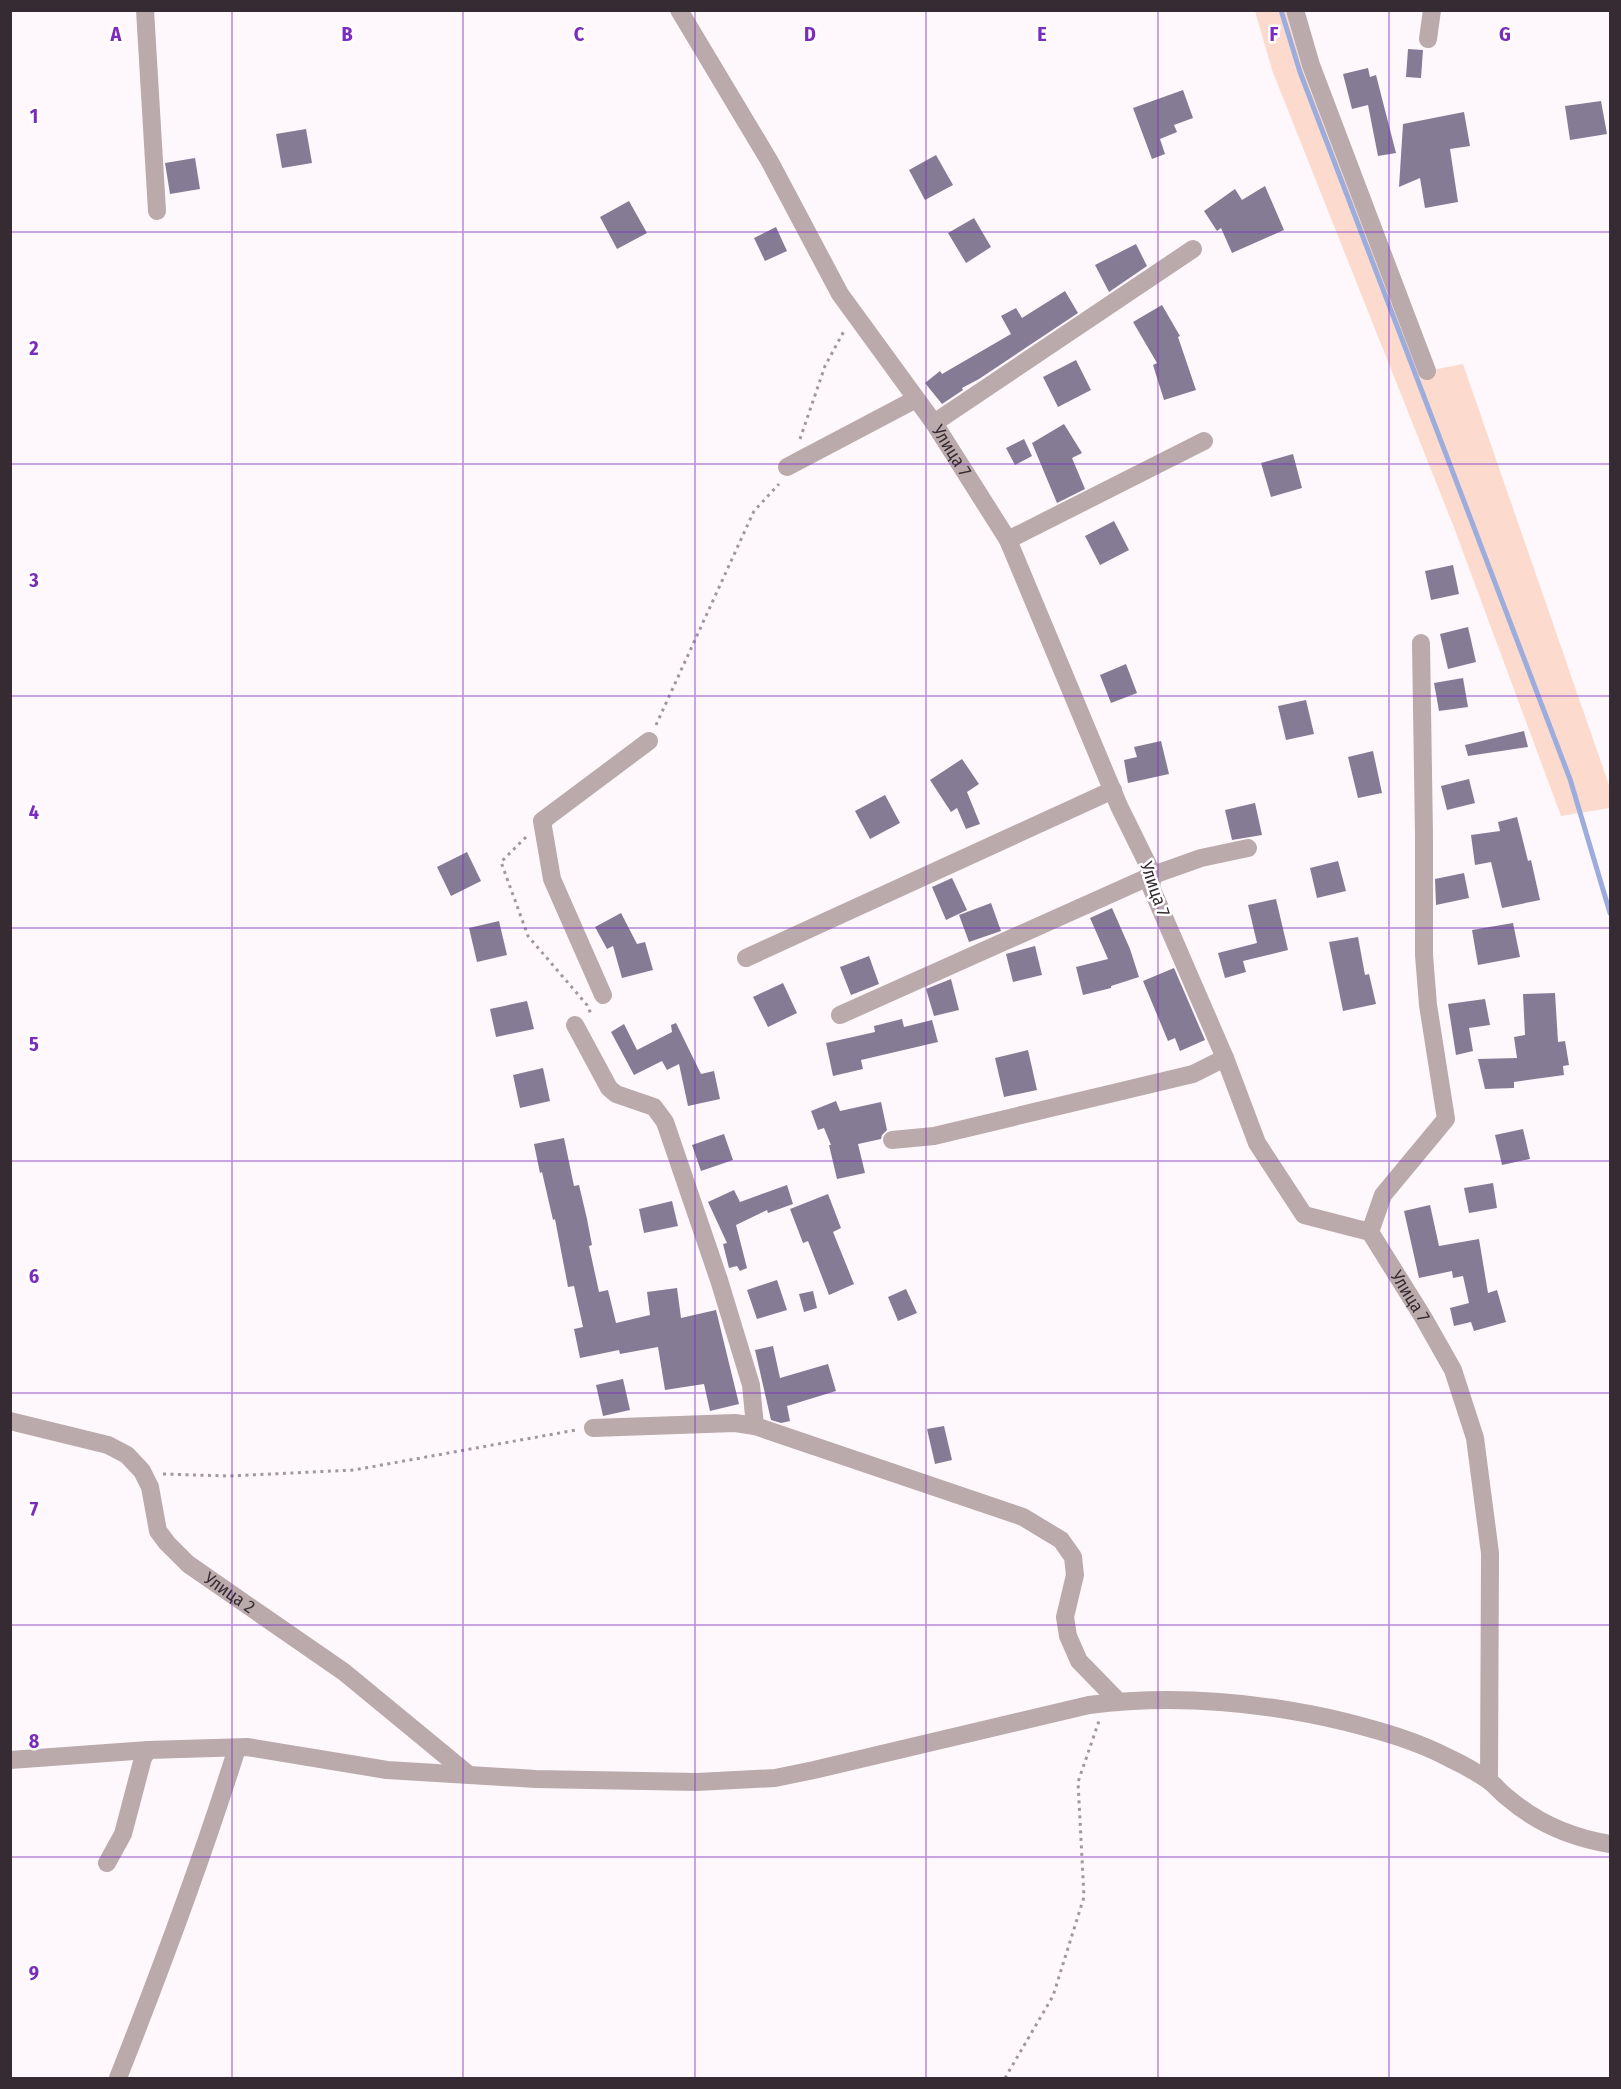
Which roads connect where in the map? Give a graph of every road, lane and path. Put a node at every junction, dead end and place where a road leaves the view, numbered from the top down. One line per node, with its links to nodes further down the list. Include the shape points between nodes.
1 (145, 10): 6 (street)
2 (679, 10): 8 (street, Улица 7)
3 (1295, 10): 9 (street, via 1311,65)
4 (1432, 10): 5 (street)
5 (1428, 39)
6 (157, 211)
7 (1193, 249): 11 (street)
8 (854, 313): 10 (street, Улица 7); 13 (path, via 825,366)
9 (1427, 371)
10 (916, 399): 11 (street, Улица 7); 13 (street)
11 (934, 423): 14 (street, Улица 7)
12 (1204, 441): 14 (street)
13 (787, 467): 16 (path, via 785,477 754,511)
14 (1008, 540): 17 (street, Улица 7)
15 (1421, 643): 28 (street, via 1424,955 1446,1119 1383,1195)
16 (649, 741): 18 (street)
17 (1113, 790): 20 (street, Улица 7); 21 (street)
18 (542, 821): 22 (street, via 552,879); 24 (path, via 501,862 528,936)
19 (1248, 848): 20 (street, via 1201,858)
20 (1153, 875): 23 (street); 26 (street, Улица 7, via 1151,887)
21 (746, 958)
22 (603, 995)
23 (840, 1015)
24 (592, 1016)
25 (574, 1025): 30 (street, via 609,1088 654,1107 665,1122 752,1385)
26 (1225, 1058): 27 (street, via 1193,1074 934,1136); 28 (street, Улица 7, via 1257,1143 1304,1215)
27 (892, 1140)
28 (1370, 1232): 38 (street, Улица 7, via 1453,1370 1475,1438 1490,1553)
29 (10, 1420): 37 (street, Улица 2, via 108,1445 127,1455 150,1487 158,1531 188,1564 344,1672)
30 (755, 1426): 31 (street, via 735,1423); 33 (street, via 1023,1517 1061,1540 1073,1557 1075,1575 1065,1617 1073,1650)
31 (592, 1428): 32 (path, via 354,1470 229,1476)
32 (167, 1474)
33 (1112, 1702): 37 (street, via 775,1778 697,1782); 38 (street, via 1226,1702 1308,1713 1401,1737 1447,1756); 42 (path, via 1078,1782 1084,1897 1053,1996)
34 (237, 1748): 35 (street); 37 (street, via 387,1770); 41 (street, via 175,1934)
35 (148, 1750): 36 (street); 40 (street, via 142,1758 123,1834)
36 (10, 1760)
37 (469, 1775)
38 (1489, 1781): 39 (street, via 1509,1799 1554,1827)
39 (1609, 1844)
40 (107, 1863)
41 (118, 2079)
42 (1005, 2079)

